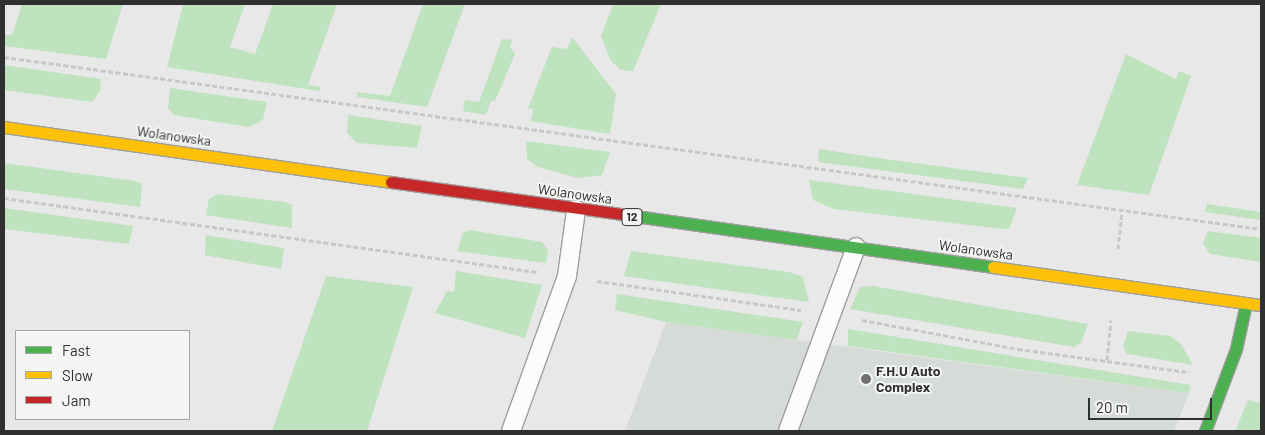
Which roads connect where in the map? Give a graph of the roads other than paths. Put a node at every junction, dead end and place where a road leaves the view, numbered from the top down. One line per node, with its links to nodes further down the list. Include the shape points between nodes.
1 (4, 127): 2 (main road, Wolanowska / 12)
2 (576, 210): 3 (main road, Wolanowska / 12); 6 (lane, via 567,276)
3 (856, 247): 4 (main road, Wolanowska / 12); 7 (lane)
4 (1246, 303): 5 (main road, Wolanowska / 12); 8 (main road, via 1226,377)
5 (1261, 305)
6 (511, 431)
7 (788, 431)
8 (1205, 431)

